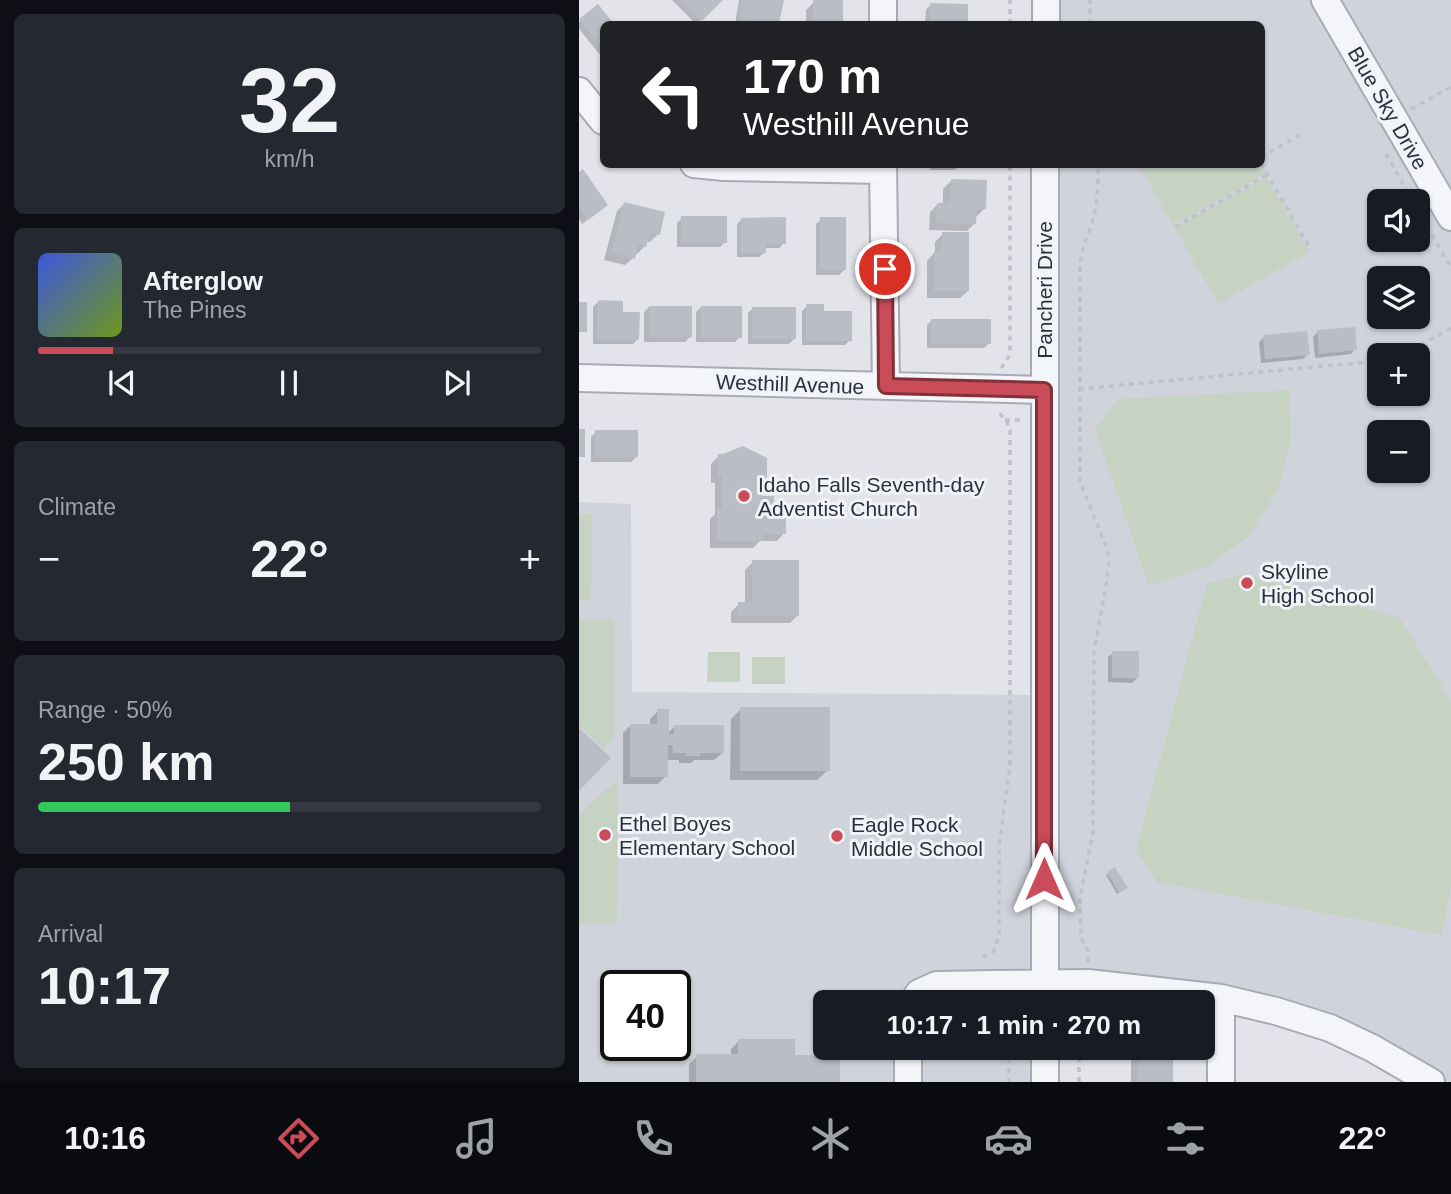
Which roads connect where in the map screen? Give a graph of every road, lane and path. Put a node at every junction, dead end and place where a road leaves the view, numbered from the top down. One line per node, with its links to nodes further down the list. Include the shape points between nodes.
1 (883, 0): 6 (street)
2 (1010, 0): 7 (path)
3 (1046, 0): 8 (street)
4 (1090, 0): 9 (path)
5 (1325, 0): 20 (street, Blue Sky Drive)
6 (883, 21)
7 (1010, 21)
8 (1046, 21)
9 (1090, 21)
10 (579, 91): 11 (street)
11 (600, 117)
12 (1300, 135): 13 (path)
13 (1265, 157)
14 (883, 168): 30 (street)
15 (1010, 168): 28 (path, via 1010,349)
16 (1045, 168): 32 (street, Pancheri Drive)
17 (1098, 168): 31 (path, via 1094,217 1081,250)
18 (1265, 168): 19 (path)
19 (1268, 174): 21 (path); 23 (path)
20 (1451, 217)
21 (1175, 227)
22 (1430, 232): 24 (path)
23 (1311, 250)
24 (1451, 268)
25 (1451, 328): 26 (path)
26 (1424, 343)
27 (1367, 362): 31 (path)
28 (998, 370)
29 (579, 379): 30 (street, Westhill Avenue)
30 (886, 386): 32 (street, Westhill Avenue)
31 (1079, 389): 34 (path, via 1080,482 1109,560 1094,652 1093,832 1080,898 1081,938)
32 (1044, 390): 38 (street, Pancheri Drive)
33 (992, 408): 35 (path, via 1010,431 1010,766 999,846 999,936 994,951)
34 (1088, 951)
35 (983, 957)
36 (926, 990): 37 (street, via 937,985)
37 (1004, 990)
38 (1045, 990)
39 (1058, 990): 40 (street, via 1088,983)
40 (1150, 990)
41 (1215, 997): 42 (street)
42 (1221, 998): 51 (street); 52 (street, via 1330,1028)
43 (908, 1060): 47 (street)
44 (1009, 1060): 48 (path)
45 (1045, 1060): 49 (street)
46 (1079, 1060): 50 (path)
47 (908, 1082)
48 (1009, 1082)
49 (1045, 1082)
50 (1079, 1082)
51 (1221, 1082)
52 (1431, 1082)

